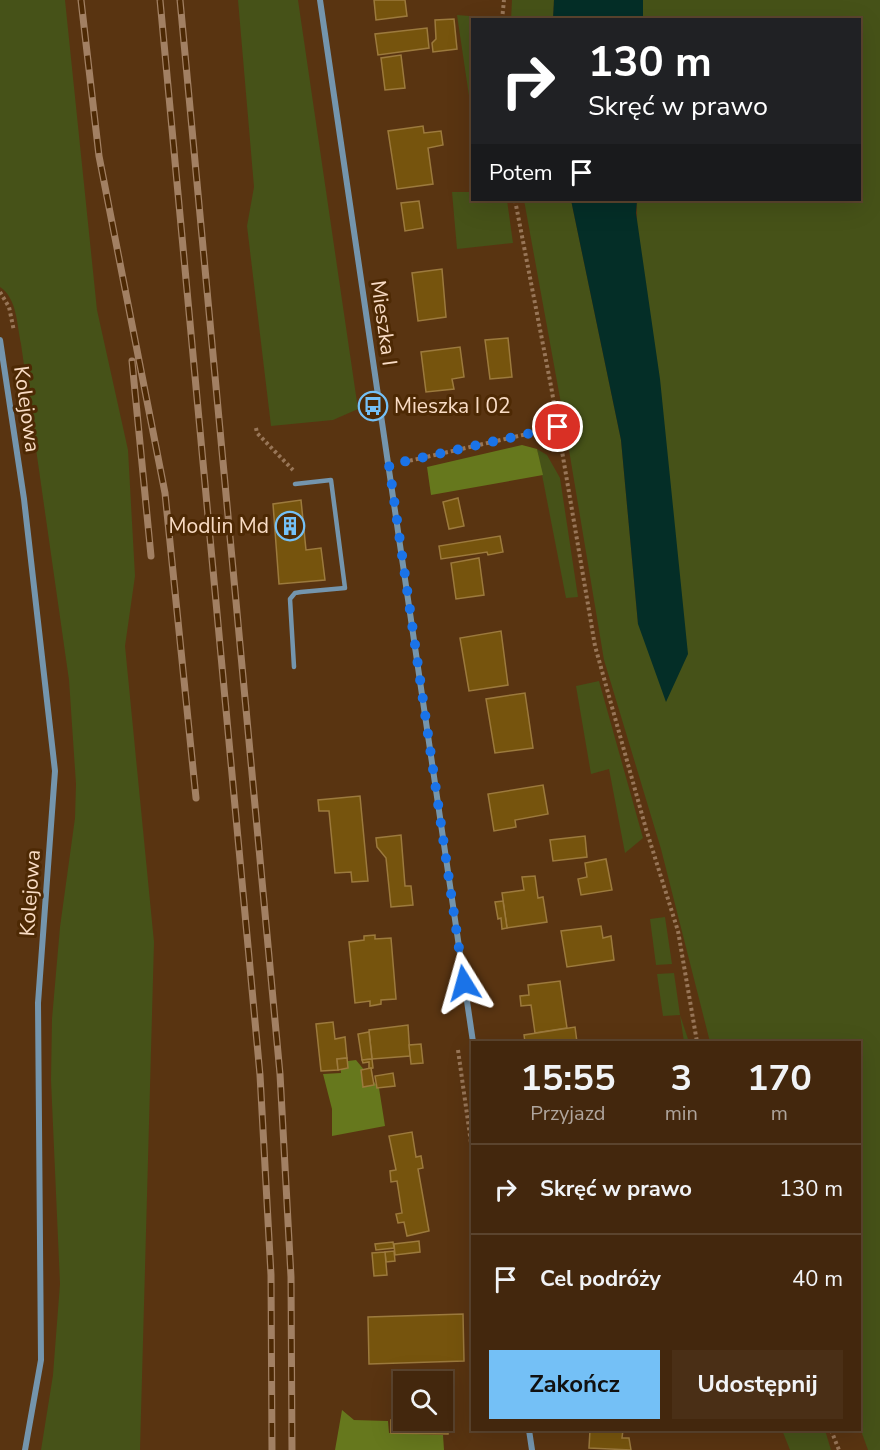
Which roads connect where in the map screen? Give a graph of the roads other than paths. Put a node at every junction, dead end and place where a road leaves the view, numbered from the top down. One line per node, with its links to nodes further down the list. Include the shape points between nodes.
1 (320, 0): 5 (street, Mieszka I)
2 (0, 340): 7 (street, Kolejowa, via 24,499 55,771 38,1003 41,1360)
3 (295, 484): 4 (lane, via 331,480 345,588 295,593 290,599)
4 (294, 667)
5 (473, 1041)
6 (529, 1431): 8 (street)
7 (25, 1450)
8 (532, 1450)

